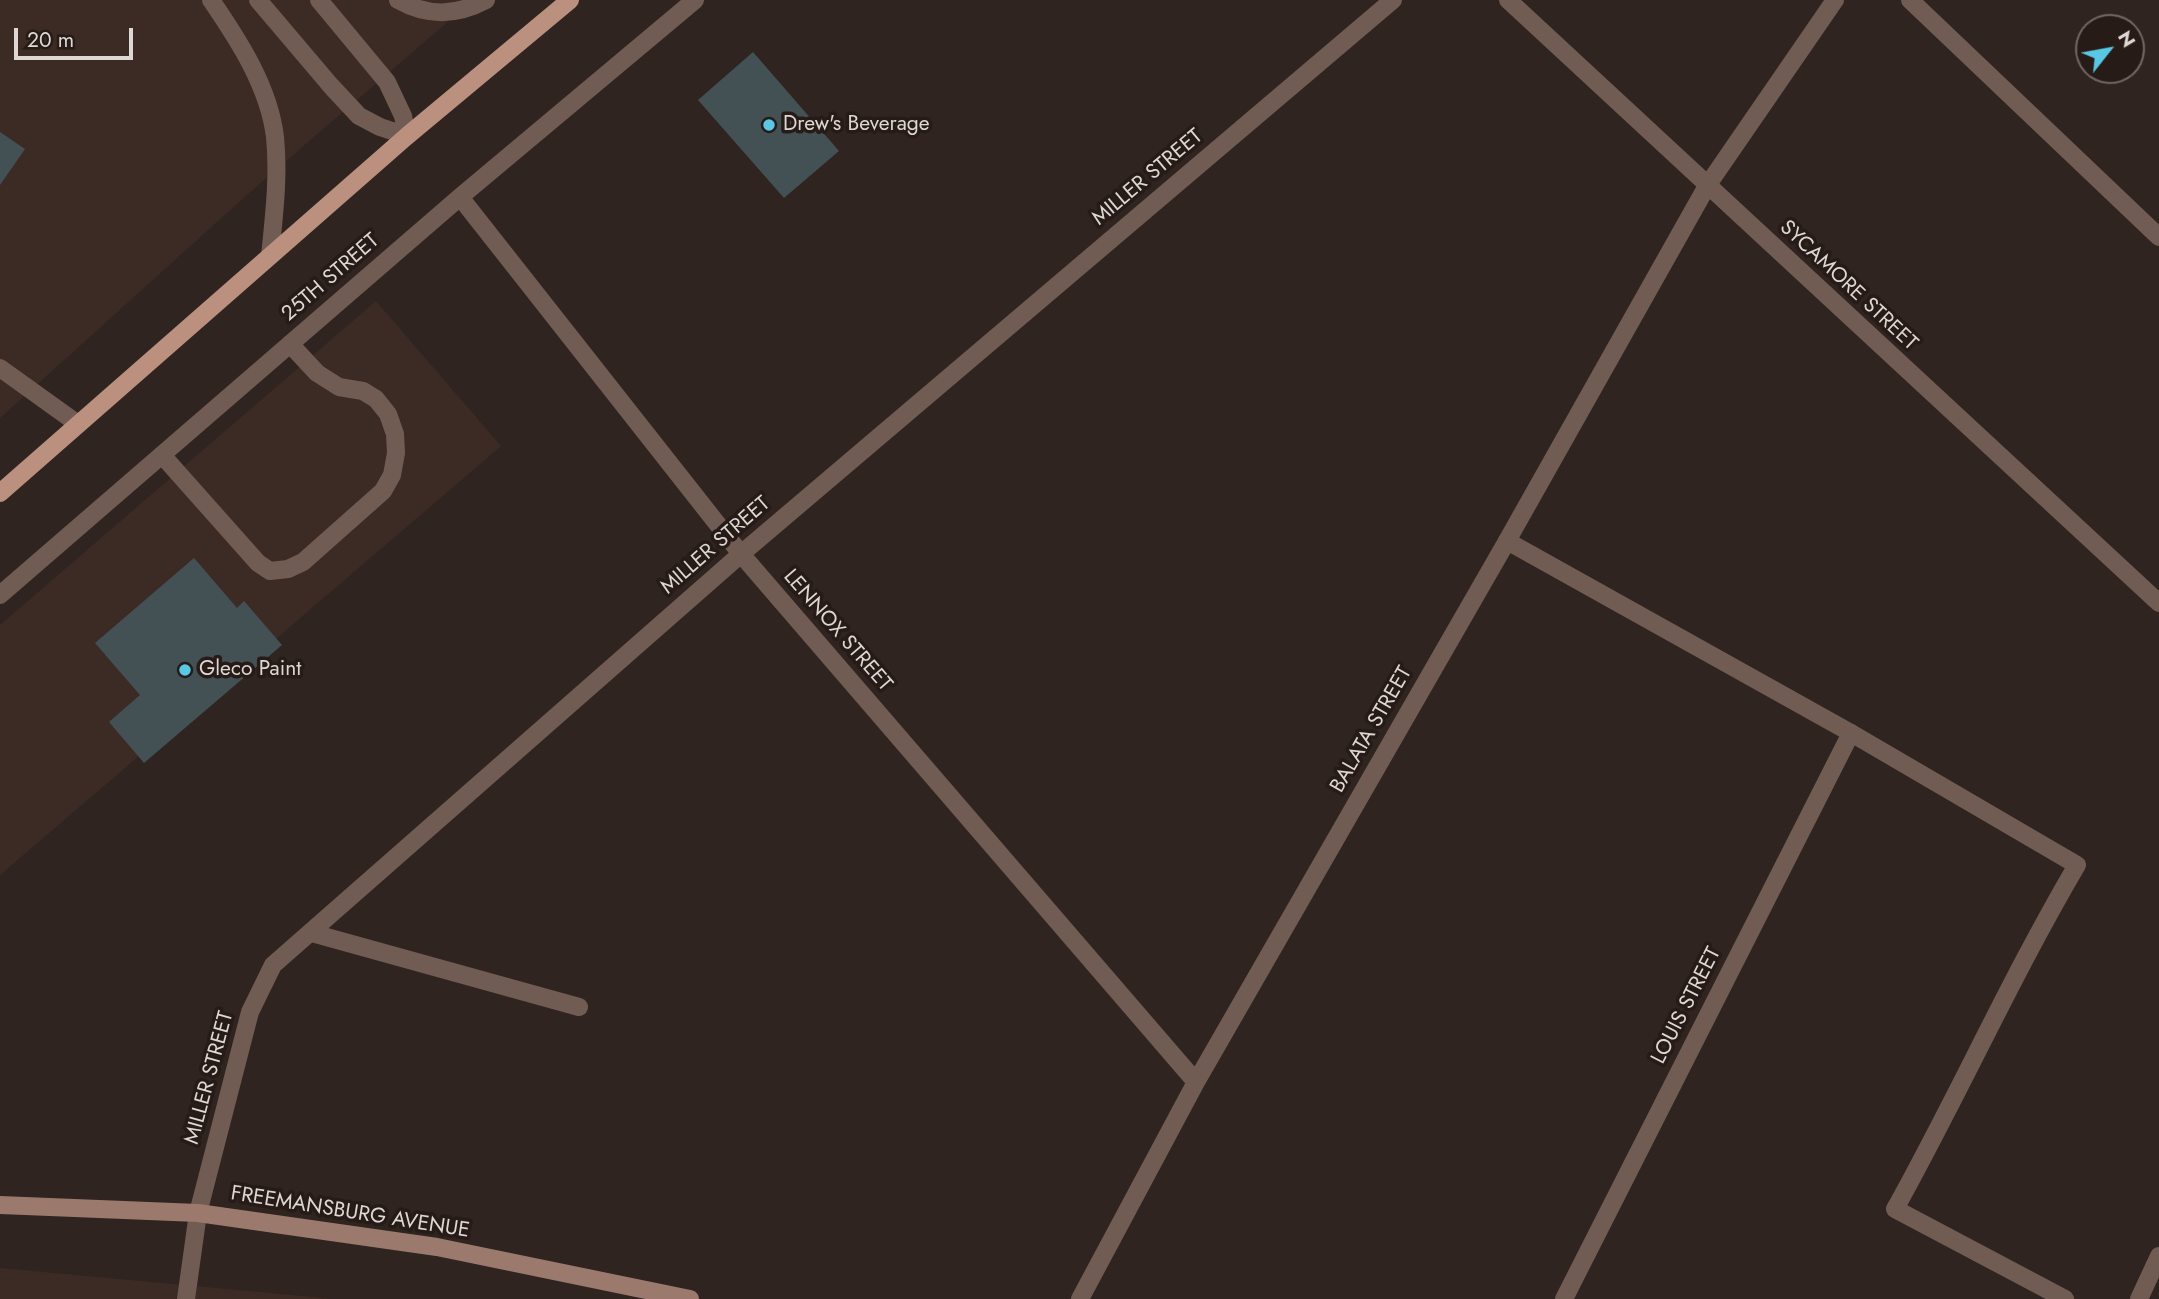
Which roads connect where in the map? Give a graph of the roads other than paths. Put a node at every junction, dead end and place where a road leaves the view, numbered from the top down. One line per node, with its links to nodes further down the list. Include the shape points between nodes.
1 (211, 0): 16 (street, via 255,74 272,125 276,184)
2 (258, 0): 12 (street, via 359,116)
3 (319, 0): 12 (street, via 387,82 400,107)
4 (398, 0): 5 (street, via 437,14)
5 (486, 0)
6 (570, 0): 12 (main road)
7 (695, 0): 14 (street, 25TH STREET)
8 (1393, 0): 23 (street, MILLER STREET)
9 (1508, 0): 13 (street, SYCAMORE STREET)
10 (1835, 0): 13 (street, BALATA STREET)
11 (1910, 0): 15 (street)
12 (407, 136): 16 (main road)
13 (1707, 186): 22 (street, BALATA STREET); 25 (street, SYCAMORE STREET)
14 (460, 197): 17 (street, 25TH STREET); 23 (street, LENNOX STREET)
15 (2159, 237)
16 (270, 256): 19 (main road)
17 (289, 344): 20 (street, 25TH STREET); 20 (street, via 317,373 339,387 363,391 376,399 395,434 392,475 383,491 303,562 270,571 258,563)
18 (0, 368): 19 (street)
19 (78, 424): 21 (main road)
20 (162, 455): 24 (street, 25TH STREET)
21 (0, 493)
22 (1507, 541): 26 (street); 29 (street, BALATA STREET)
23 (741, 554): 27 (street, MILLER STREET); 29 (street, LENNOX STREET)
24 (0, 595)
25 (2159, 603)
26 (1851, 733): 36 (street, LOUIS STREET); 37 (street, via 2077,865 2036,935 1895,1209)
27 (312, 933): 28 (street); 31 (street, MILLER STREET, via 274,965 250,1012)
28 (579, 1007)
29 (1196, 1082): 35 (street, BALATA STREET)
30 (0, 1205): 31 (main road, FREEMANSBURG AVENUE)
31 (198, 1213): 33 (street, MILLER STREET); 34 (main road, FREEMANSBURG AVENUE, via 437,1247)
32 (2159, 1256): 38 (street)
33 (186, 1299)
34 (690, 1299)
35 (1080, 1299)
36 (1564, 1299)
37 (2064, 1299)
38 (2139, 1299)

